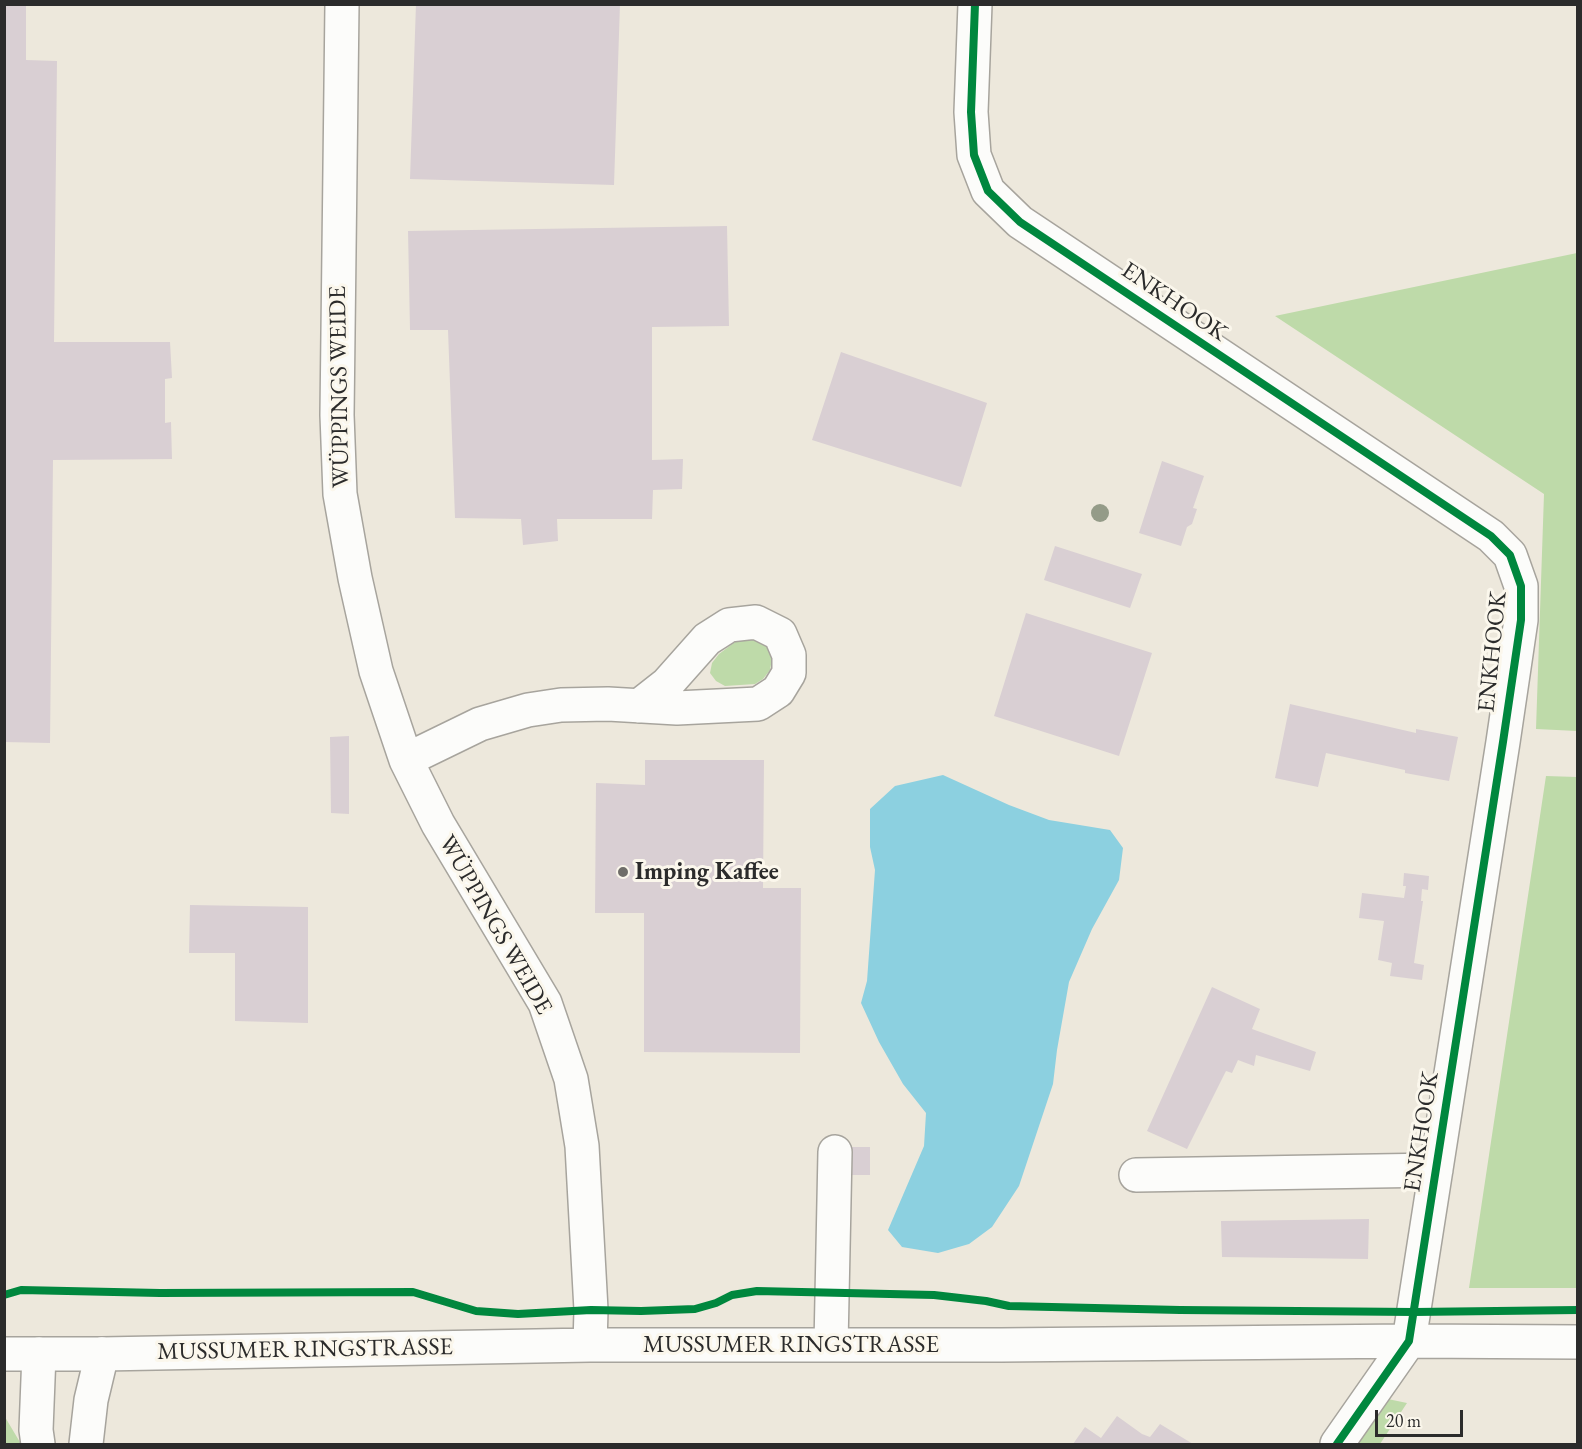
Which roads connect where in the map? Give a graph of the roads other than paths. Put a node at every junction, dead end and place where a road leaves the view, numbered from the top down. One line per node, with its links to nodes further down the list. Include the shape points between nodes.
1 (342, 4): 4 (main road, WÜPPINGS WEIDE, via 337,415 340,494 376,671)
2 (975, 4): 6 (main road, ENKHOOK, via 974,155 988,190 1020,222 1491,536 1510,555 1521,586 1521,620)
3 (639, 706): 4 (main road, via 561,705 528,710 480,724)
4 (406, 760): 10 (main road, WÜPPINGS WEIDE, via 438,824 544,1003 571,1079 582,1146)
5 (834, 1152): 11 (main road)
6 (1436, 1170): 7 (main road); 8 (main road, ENKHOOK)
7 (1136, 1175)
8 (1409, 1341): 9 (main road, MUSSUMER RINGSTRASSE); 11 (main road, MUSSUMER RINGSTRASSE); 17 (main road, ENKHOOK)
9 (1578, 1342)
10 (590, 1345): 11 (main road, MUSSUMER RINGSTRASSE); 14 (main road, MUSSUMER RINGSTRASSE)
11 (831, 1345)
12 (4, 1354): 13 (main road, MUSSUMER RINGSTRASSE)
13 (39, 1354): 14 (main road, MUSSUMER RINGSTRASSE); 15 (main road)
14 (102, 1354): 16 (main road)
15 (38, 1444)
16 (86, 1444)
17 (1337, 1444)

